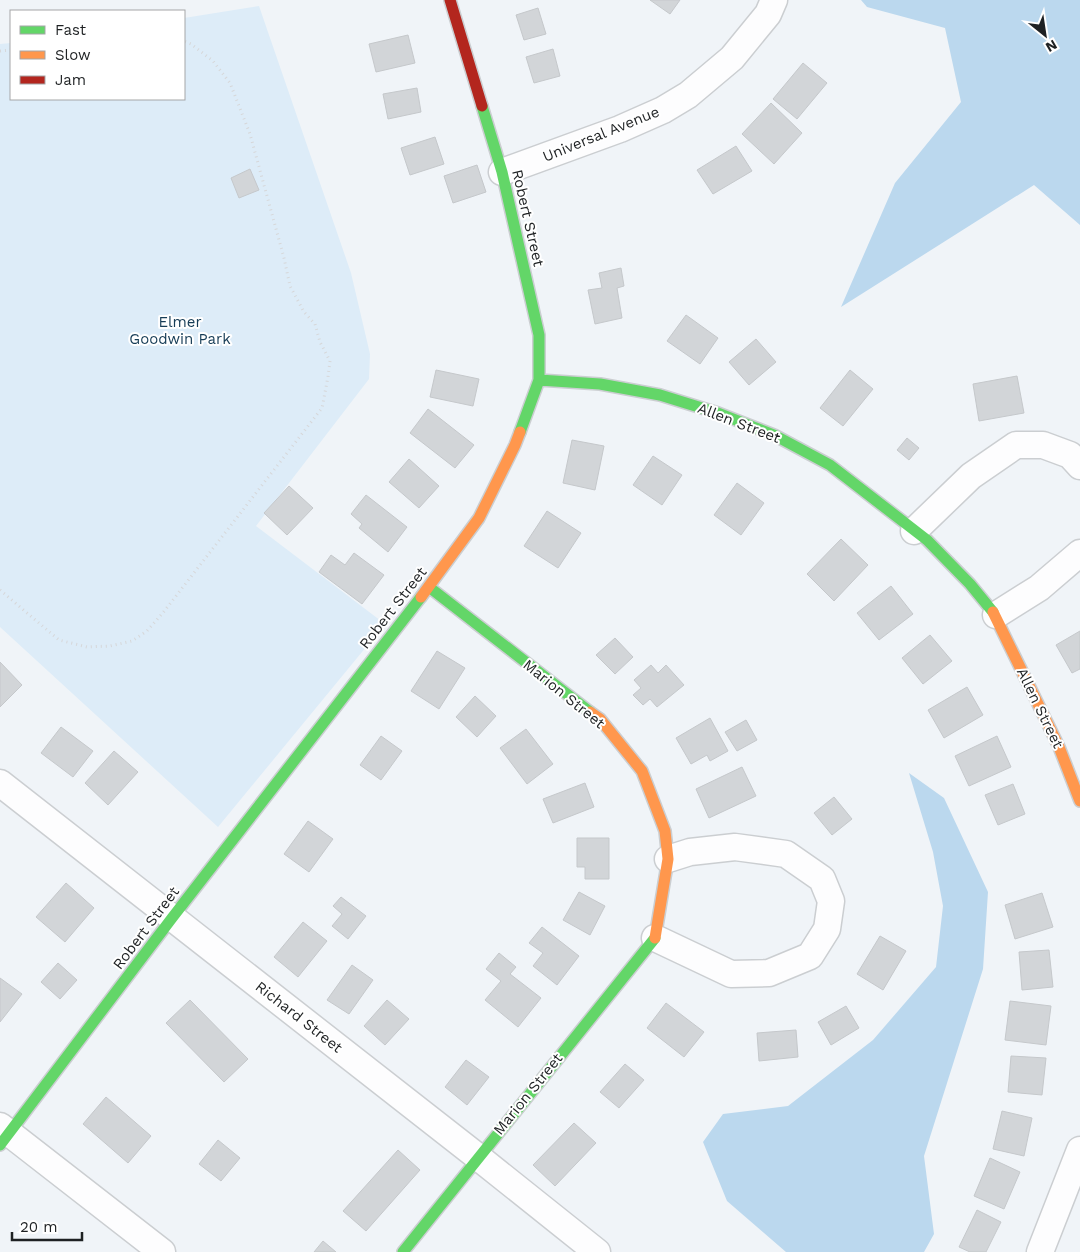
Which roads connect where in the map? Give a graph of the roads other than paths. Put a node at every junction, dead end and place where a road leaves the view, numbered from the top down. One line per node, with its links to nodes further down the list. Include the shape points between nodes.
1 (450, 0): 3 (street, Robert Street)
2 (774, 0): 3 (street, Universal Avenue, via 768,14 732,58 688,96 620,129)
3 (502, 172): 4 (street, Robert Street, via 539,335)
4 (538, 380): 6 (street, Allen Street, via 600,384 660,395 774,435 830,465); 8 (street, Robert Street, via 515,445 479,518)
5 (1080, 466): 6 (street, via 1070,455 1043,445 1016,445 971,476)
6 (914, 531): 9 (street, Allen Street, via 970,584)
7 (1080, 553): 9 (street, via 1039,588)
8 (429, 587): 12 (street, Marion Street, via 600,719 642,771 664,831); 13 (street, Robert Street)
9 (996, 615): 11 (street, Allen Street, via 1059,747)
10 (0, 783): 13 (street, Richard Street)
11 (1080, 801)
12 (668, 859): 14 (street, Marion Street); 14 (street, via 690,852 735,848 786,854 822,879 831,901 827,929 810,956 770,973 731,974)
13 (172, 918): 15 (street, Robert Street); 17 (street, Richard Street)
14 (655, 938): 17 (street, Marion Street)
15 (3, 1135): 18 (street)
16 (1080, 1150): 21 (street)
17 (478, 1156): 19 (street, Marion Street); 20 (street, Richard Street)
18 (162, 1252)
19 (403, 1252)
20 (597, 1252)
21 (1040, 1252)

